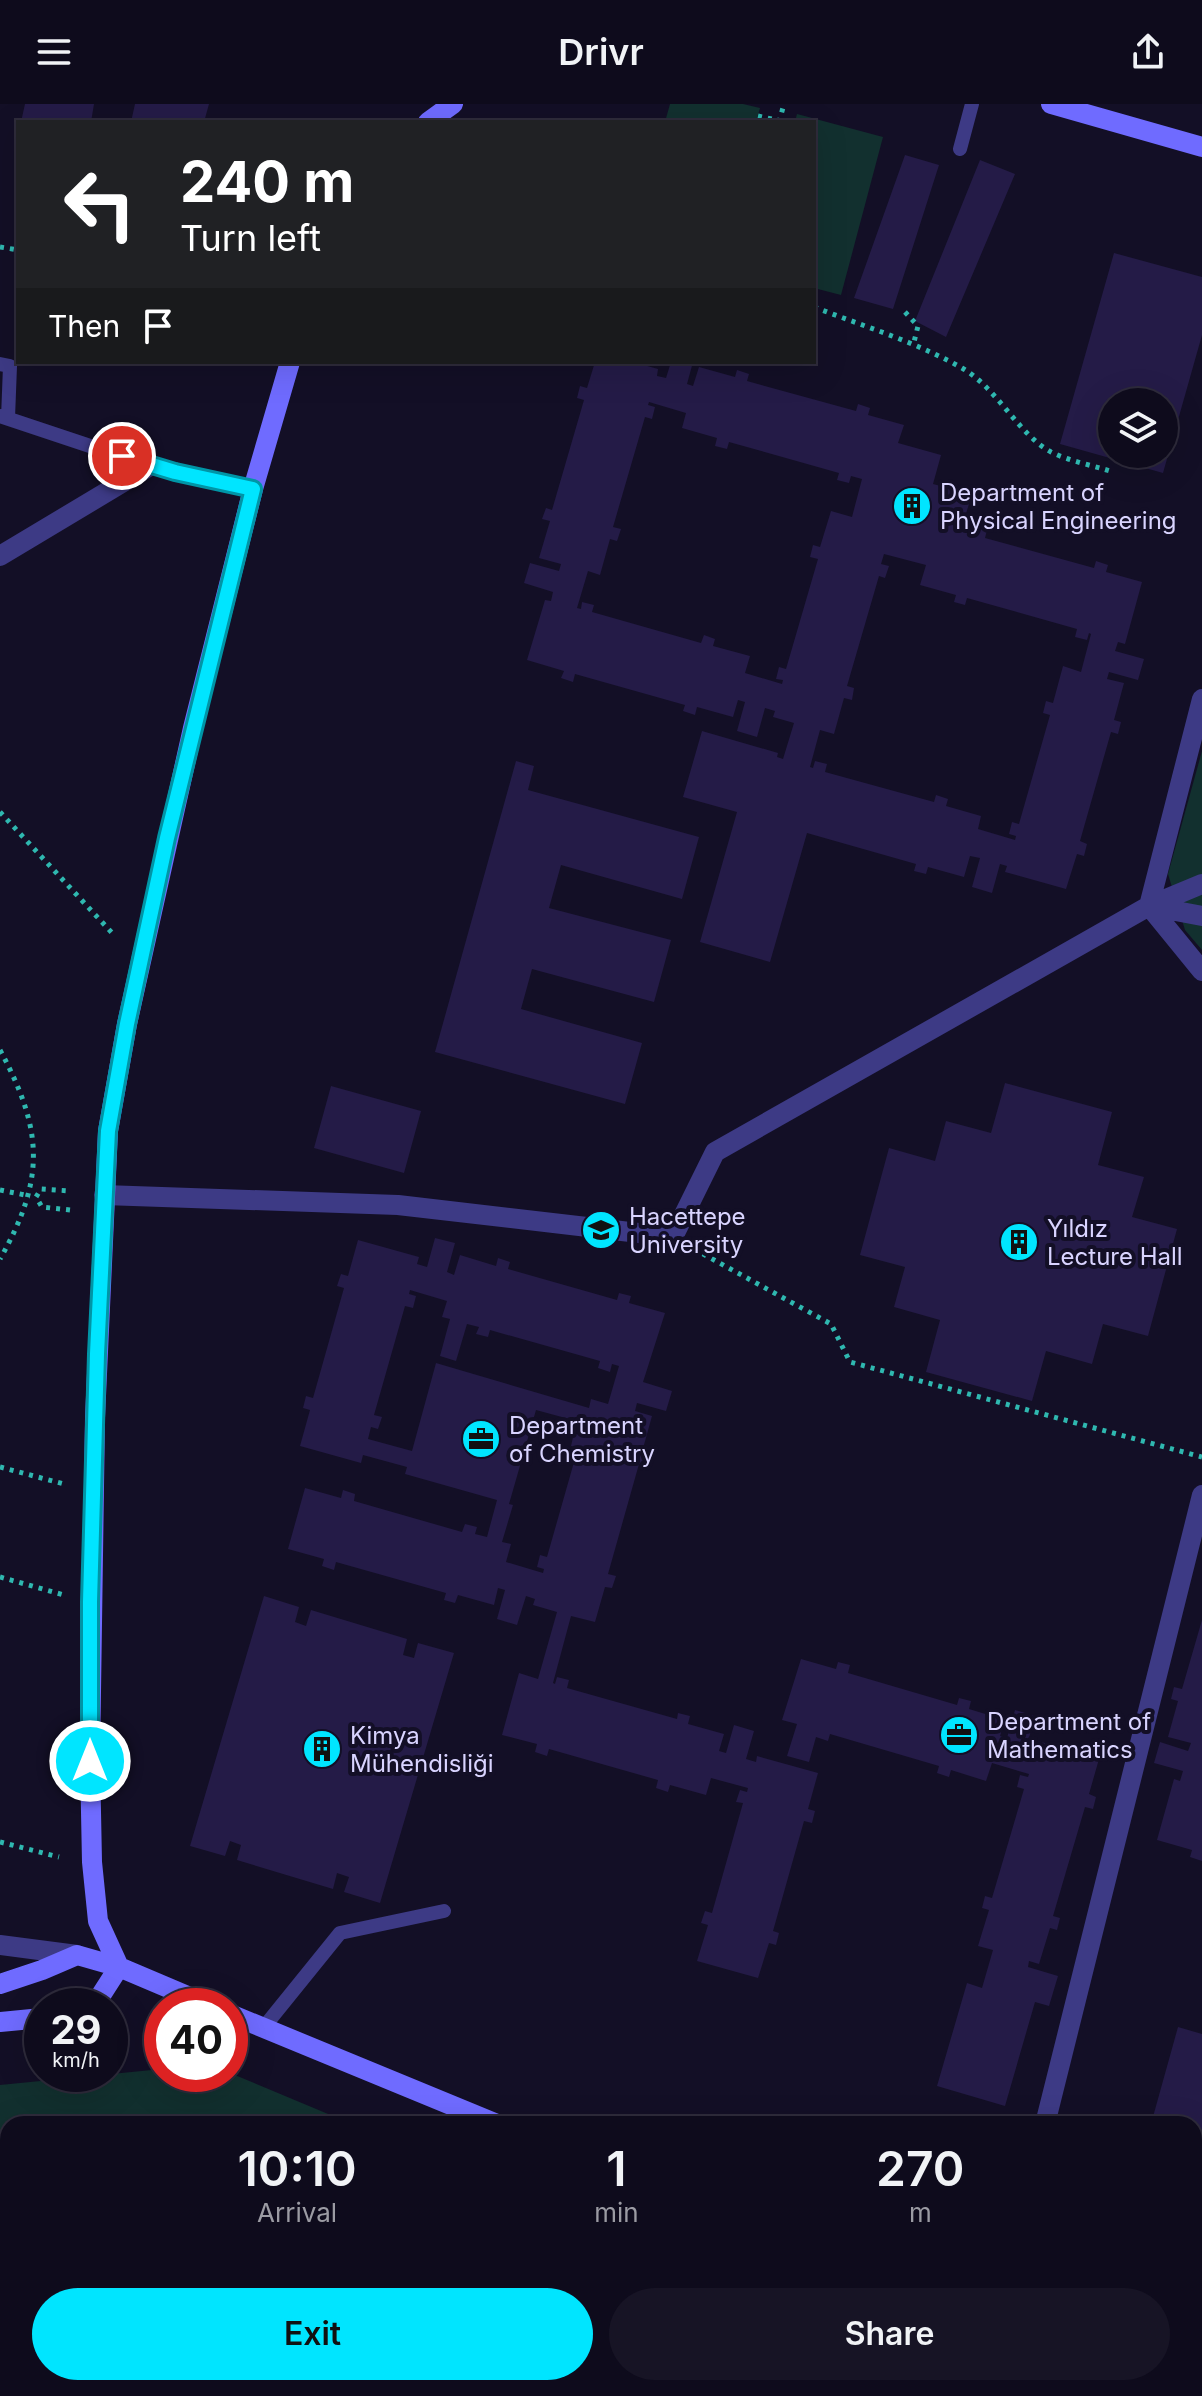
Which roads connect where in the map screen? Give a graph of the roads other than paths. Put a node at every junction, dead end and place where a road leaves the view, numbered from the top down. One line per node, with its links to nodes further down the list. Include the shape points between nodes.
1 (453, 104): 4 (street)
2 (972, 104): 6 (lane)
3 (1051, 104): 5 (street)
4 (431, 120)
5 (1202, 147)
6 (960, 149)
7 (0, 364): 9 (lane, via 10,366)
8 (289, 364): 11 (street)
9 (4, 417): 10 (lane)
10 (150, 466): 11 (lane); 12 (street)
11 (253, 489): 18 (street, via 189,743 131,1009 108,1131)
12 (0, 556)
13 (1202, 699): 15 (street)
14 (1202, 884): 15 (street)
15 (1149, 906): 16 (street); 17 (street); 18 (street, via 715,1152 673,1237 398,1205)
16 (1202, 916)
17 (1202, 971)
18 (104, 1195): 23 (street, via 90,1602 90,1776 98,1921)
19 (1202, 1495): 32 (street)
20 (444, 1911): 30 (lane, via 340,1933)
21 (0, 1945): 22 (street)
22 (77, 1955): 23 (street); 24 (street)
23 (119, 1967): 25 (street); 26 (street)
24 (0, 1984)
25 (106, 1988)
26 (169, 1988)
27 (24, 2020): 29 (street)
28 (248, 2021): 30 (street)
29 (0, 2022)
30 (264, 2027): 31 (street)
31 (478, 2116)
32 (1047, 2116)

